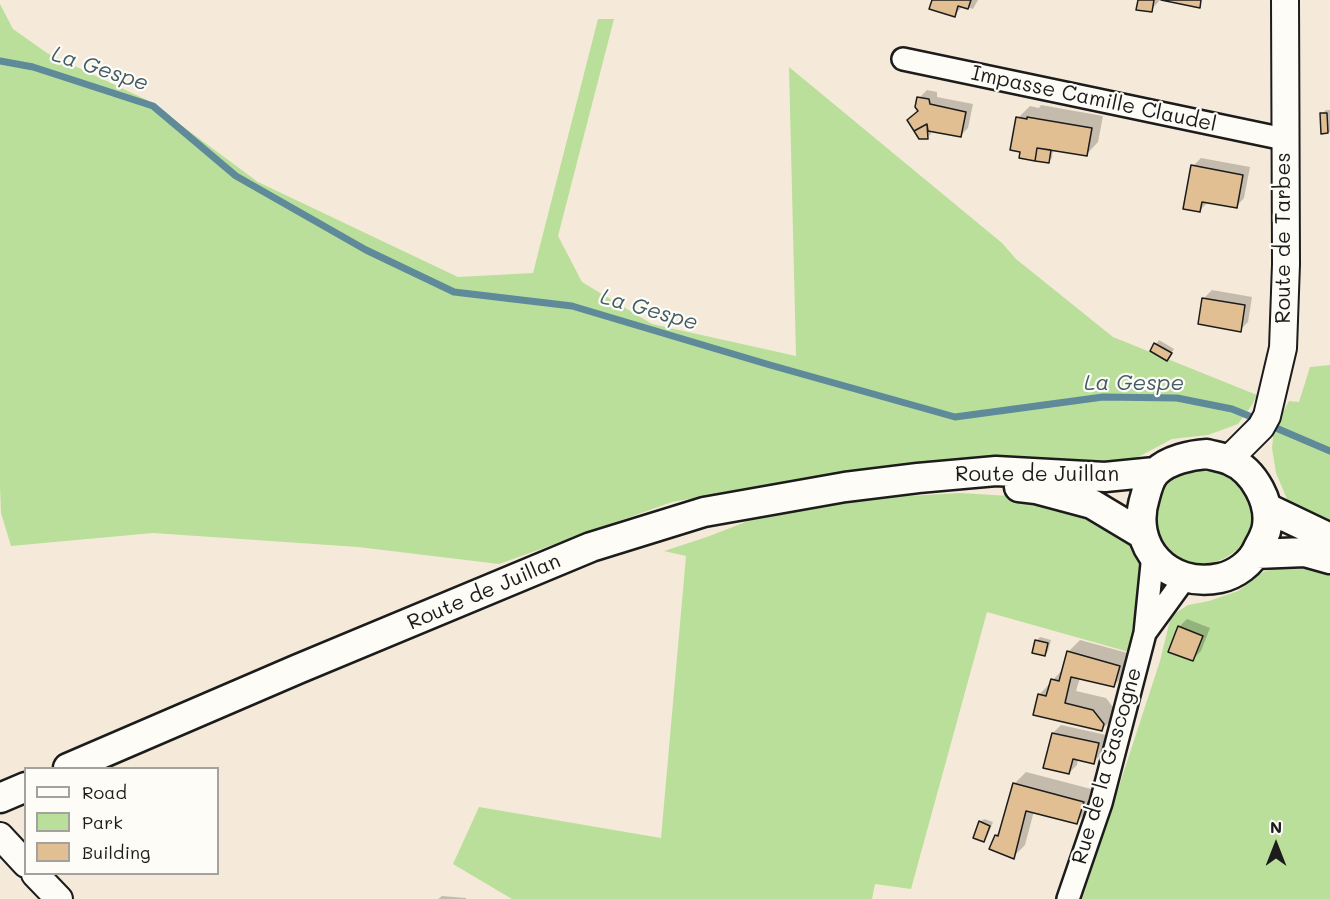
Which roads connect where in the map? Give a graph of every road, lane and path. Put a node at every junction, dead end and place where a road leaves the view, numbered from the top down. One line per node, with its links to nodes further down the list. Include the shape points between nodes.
1 (1285, 0): 3 (street, Route de Tarbes)
2 (903, 59): 3 (street, Impasse Camille Claudel)
3 (1284, 139): 4 (street, Route de Tarbes, via 1283,348 1272,403 1261,427)
4 (1228, 459): 5 (main road, via 1192,455); 7 (main road, via 1257,483)
5 (1155, 472): 6 (main road, Route de Juillan, via 1105,477 996,471); 9 (main road, via 1140,512)
6 (918, 477): 9 (main road, Route de Juillan, via 1036,489 1092,504); 14 (main road, Route de Juillan, via 704,512 591,548)
7 (1267, 508): 8 (main road); 10 (main road, via 1266,530)
8 (1330, 538)
9 (1148, 544): 12 (main road, via 1165,568); 13 (street, Rue de la Gascogne)
10 (1256, 554): 11 (main road, via 1305,552); 12 (main road, via 1227,576 1206,581)
11 (1330, 559)
12 (1185, 578): 13 (street, Rue de la Gascogne)
13 (1145, 633): 21 (street, Rue de la Gascogne, via 1101,802)
14 (70, 767)
15 (24, 788): 16 (main road)
16 (0, 798)
17 (0, 836): 18 (street)
18 (24, 863)
19 (36, 875): 20 (street)
20 (59, 899)
21 (1068, 899)

